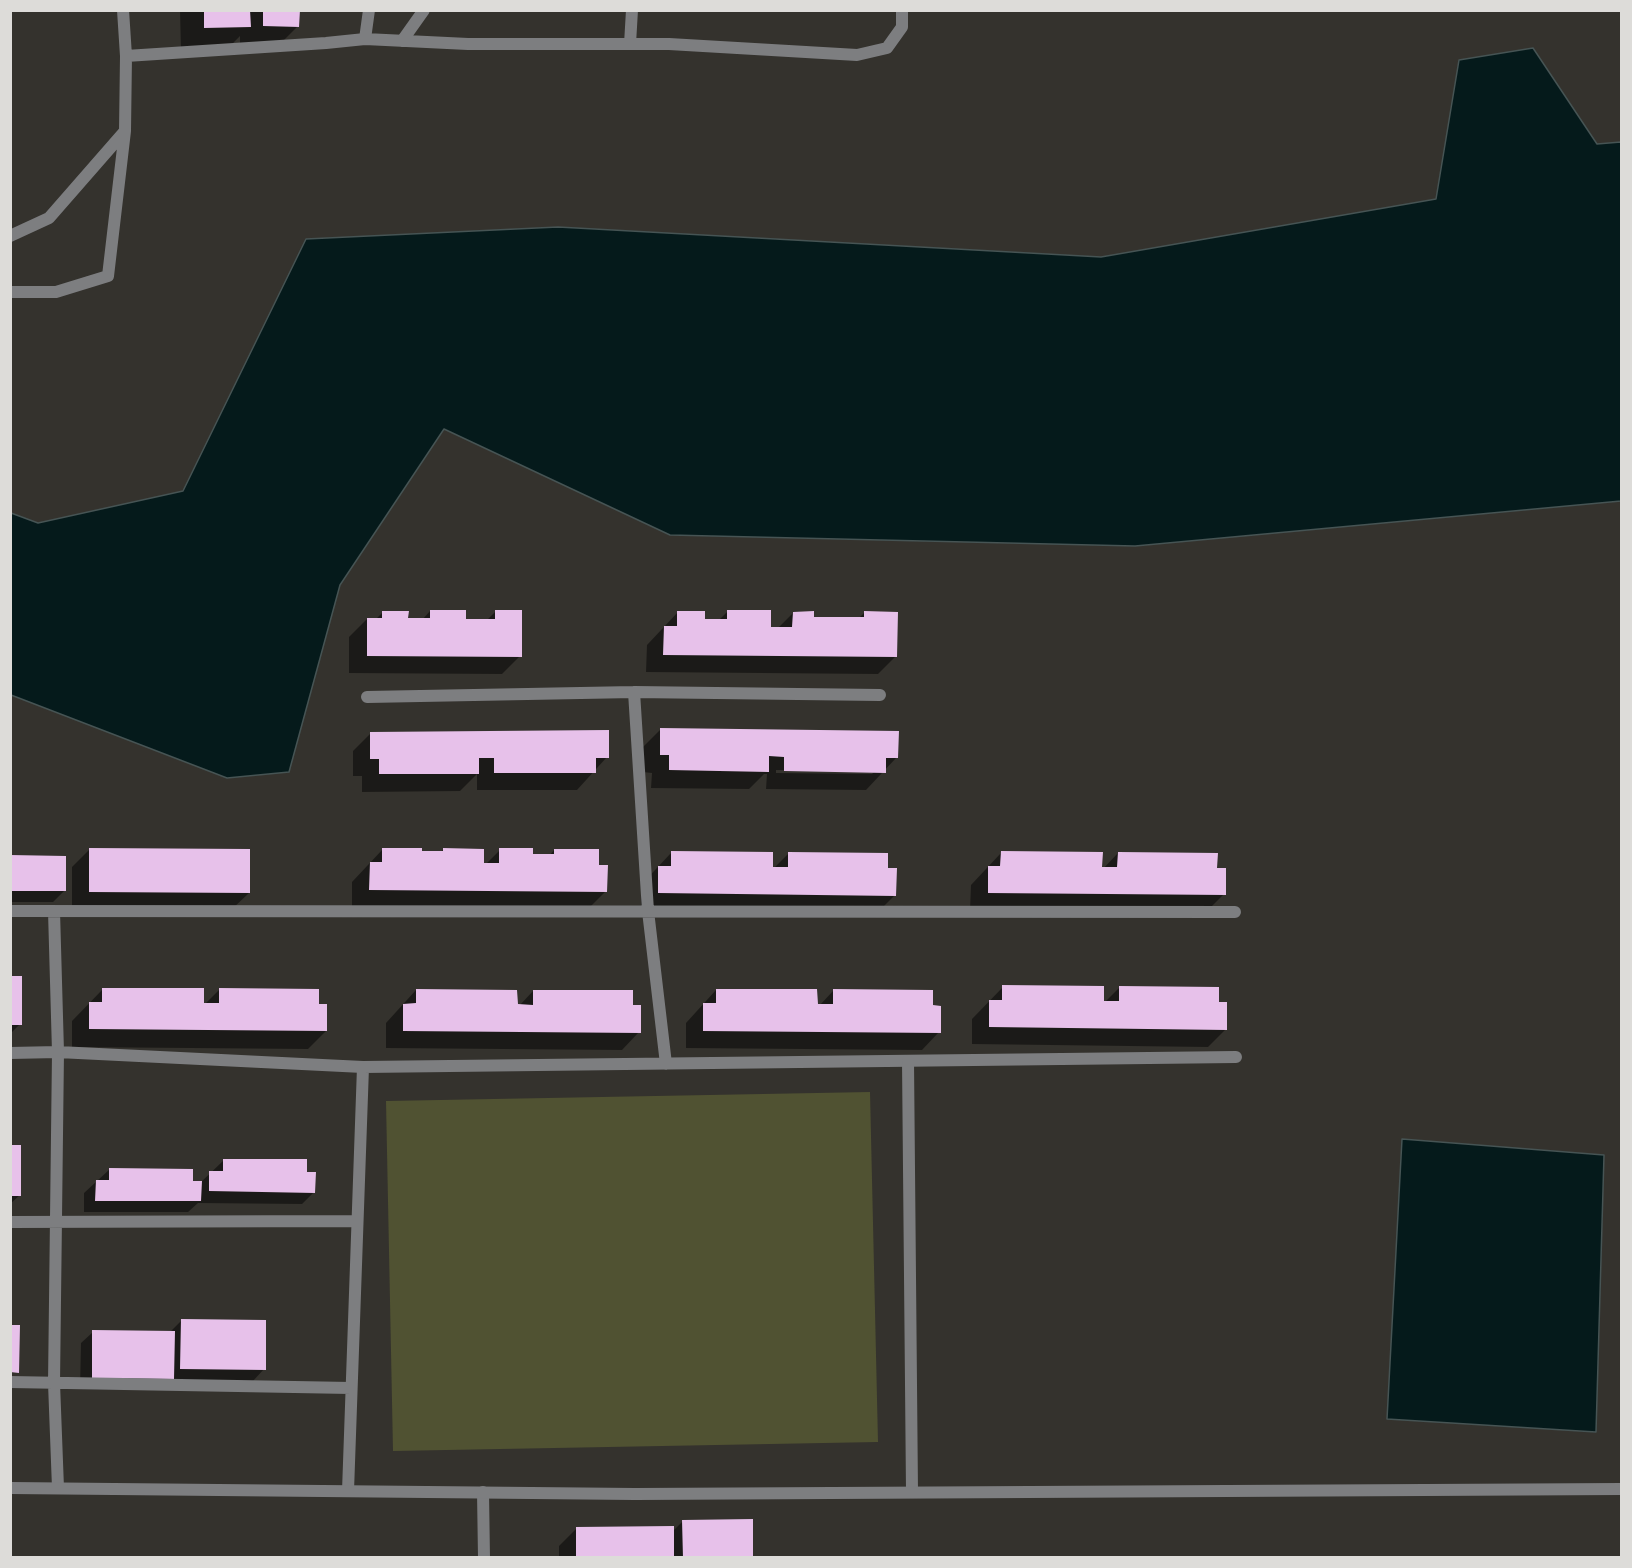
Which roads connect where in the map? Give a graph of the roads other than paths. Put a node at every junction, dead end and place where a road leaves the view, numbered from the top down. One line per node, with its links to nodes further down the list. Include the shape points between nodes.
1 (123, 10): 9 (street)
2 (369, 10): 6 (street)
3 (424, 10): 7 (street)
4 (632, 10): 8 (street)
5 (902, 10): 8 (street, via 902,27 887,48 857,55)
6 (365, 39): 7 (street); 9 (street)
7 (402, 41): 8 (street)
8 (630, 44)
9 (126, 56): 10 (street)
10 (125, 131): 11 (street, via 50,218); 12 (street, via 108,276 56,292)
11 (10, 236)
12 (10, 292)
13 (634, 692): 14 (street); 15 (street); 18 (street)
14 (880, 695)
15 (367, 697)
16 (10, 911): 17 (street)
17 (54, 911): 18 (street); 20 (street)
18 (648, 911): 19 (street); 24 (street)
19 (1235, 912)
20 (58, 1052): 21 (street); 25 (street); 26 (street)
21 (10, 1053)
22 (1236, 1057): 23 (street)
23 (908, 1061): 24 (street); 37 (street)
24 (666, 1064): 25 (street)
25 (363, 1067): 27 (street)
26 (55, 1221): 27 (street); 28 (street); 30 (street)
27 (357, 1221): 31 (street)
28 (10, 1222)
29 (10, 1382): 30 (street)
30 (54, 1383): 31 (street); 33 (street)
31 (351, 1388): 35 (street)
32 (10, 1488): 33 (street)
33 (58, 1488): 35 (street)
34 (1622, 1489): 37 (street)
35 (348, 1491): 36 (street)
36 (483, 1492): 37 (street); 38 (street)
37 (912, 1492)
38 (484, 1557)

